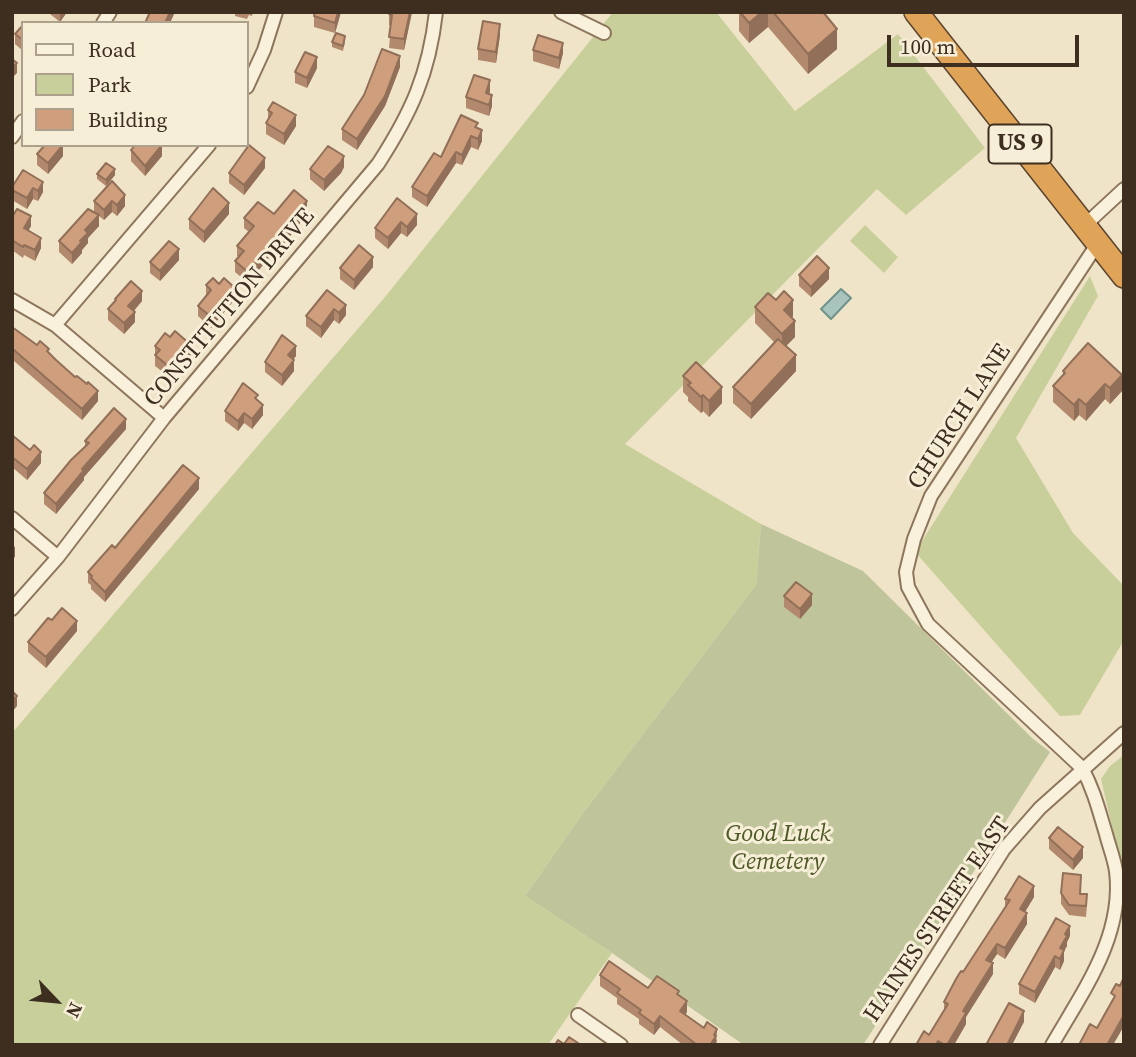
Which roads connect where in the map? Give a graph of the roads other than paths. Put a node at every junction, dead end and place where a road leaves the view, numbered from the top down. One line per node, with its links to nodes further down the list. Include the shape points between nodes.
1 (276, 12): 6 (street)
2 (436, 12): 13 (street, CONSTITUTION DRIVE, via 423,80 405,122 379,164)
3 (561, 12): 5 (street)
4 (916, 12): 9 (highway, US 9)
5 (604, 33)
6 (248, 85)
7 (207, 147): 12 (street)
8 (1124, 189): 9 (street, CHURCH LANE)
9 (1091, 234): 10 (highway, US 9); 18 (street, CHURCH LANE, via 931,496 906,572 908,587 928,624)
10 (1124, 276)
11 (12, 300): 12 (street)
12 (55, 325): 13 (street)
13 (164, 418): 15 (street, CONSTITUTION DRIVE)
14 (12, 518): 15 (street)
15 (58, 556): 16 (street, CONSTITUTION DRIVE)
16 (12, 608)
17 (1124, 733): 18 (street, HAINES STREET EAST)
18 (1082, 768): 21 (street, HAINES STREET EAST, via 1004,849); 22 (street, via 1093,788 1116,869 1117,894 1107,944)
19 (578, 1015): 20 (street)
20 (621, 1045)
21 (880, 1045)
22 (1052, 1045)

